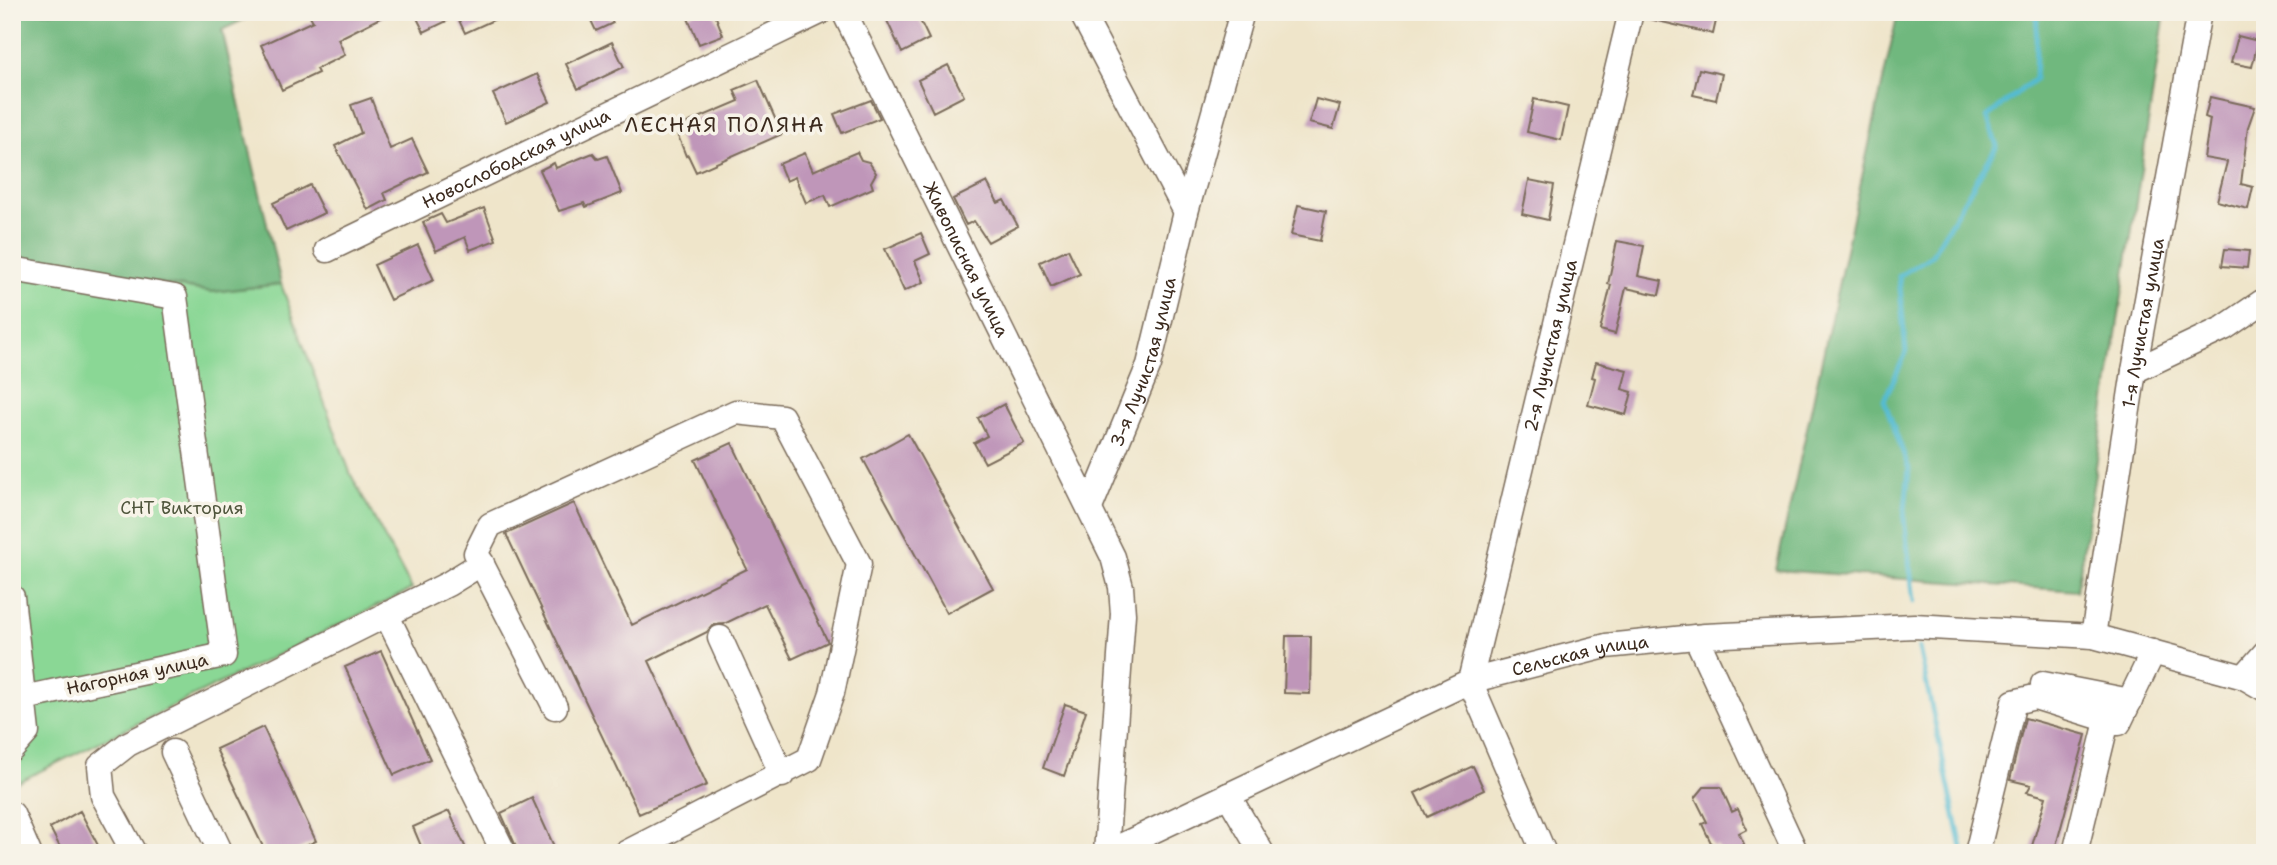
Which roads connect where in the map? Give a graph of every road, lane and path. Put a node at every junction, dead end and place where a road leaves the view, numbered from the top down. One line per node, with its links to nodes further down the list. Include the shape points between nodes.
1 (820, 12): 8 (street, Новослободская улица)
2 (844, 12): 12 (street, Живописная улица)
3 (1081, 12): 7 (street)
4 (1242, 12): 7 (street, 3-я Лучистая улица)
5 (1631, 12): 21 (street, 2-я Лучистая улица)
6 (2199, 12): 11 (street, 1-я Лучистая улица)
7 (1186, 212): 12 (street, 3-я Лучистая улица, via 1149,365)
8 (327, 250)
9 (12, 270): 24 (street, Нагорная улица, via 175,298 224,655)
10 (2265, 300): 11 (street, via 2224,328)
11 (2134, 371): 16 (street, 1-я Лучистая улица)
12 (1090, 508): 38 (street, Живописная улица, via 1113,557 1123,614)
13 (482, 563): 15 (street); 26 (street); 30 (street, via 476,553 490,525 736,412 782,417 859,564 832,693 809,759)
14 (12, 597): 24 (street)
15 (386, 614): 34 (street, via 128,744 100,766 103,796); 36 (street)
16 (2093, 636): 17 (street, Сельская улица, via 1914,626); 19 (street, Сельская улица)
17 (1696, 637): 21 (street, Сельская улица, via 1606,646); 41 (street)
18 (720, 638): 30 (street)
19 (2153, 652): 22 (street, Сельская улица); 25 (street)
20 (2265, 653): 22 (street)
21 (1470, 681): 31 (street, Сельская улица); 40 (street)
22 (2254, 683)
23 (2043, 684): 25 (street)
24 (24, 698): 28 (street, via 27,732)
25 (2130, 701): 27 (street, via 2119,723)
26 (555, 707)
27 (2106, 721): 42 (street, via 2035,697 2014,702); 43 (street)
28 (12, 749)
29 (173, 752): 35 (street)
30 (782, 775): 37 (street)
31 (1228, 795): 38 (street, Сельская улица); 39 (street)
32 (12, 814): 33 (street)
33 (29, 853)
34 (134, 853)
35 (221, 853)
36 (504, 853)
37 (626, 853)
38 (1106, 853)
39 (1262, 853)
40 (1544, 853)
41 (1796, 853)
42 (1977, 853)
43 (2075, 853)

